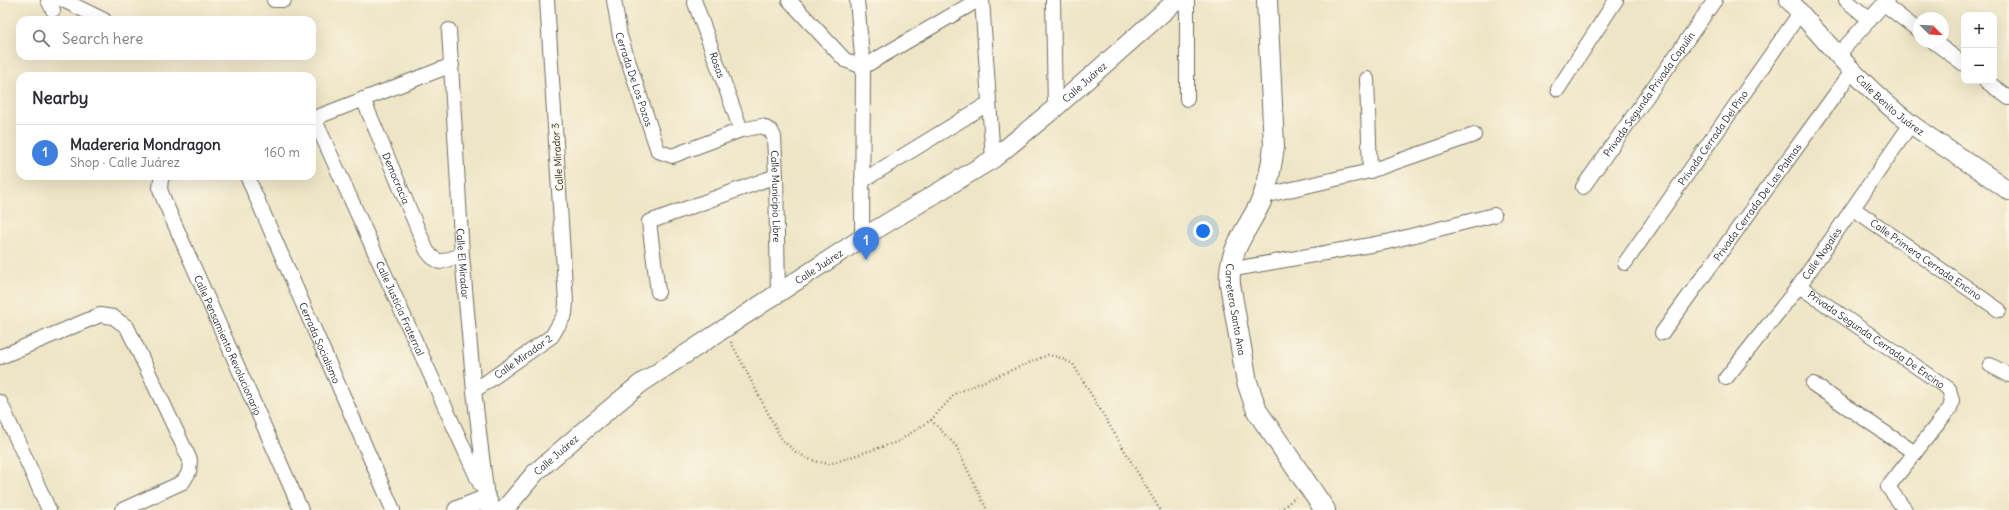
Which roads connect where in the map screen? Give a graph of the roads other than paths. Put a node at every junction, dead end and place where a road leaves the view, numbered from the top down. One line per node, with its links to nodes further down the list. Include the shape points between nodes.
1 (274, 0): 2 (street)
2 (284, 0)
3 (547, 0): 62 (street, Calle Mirador 3)
4 (614, 0): 41 (street, Cerrada De Los Pozos, via 620,36 658,151 672,156)
5 (694, 0): 41 (street, Rosas)
6 (789, 0): 28 (street, via 845,60)
7 (857, 0): 28 (street)
8 (978, 0): 28 (street)
9 (982, 0): 36 (street)
10 (1053, 0): 37 (street)
11 (1177, 0): 37 (street, Calle Juárez)
12 (1187, 0): 35 (street)
13 (1267, 0): 51 (main road, Carretera Santa Ana, via 1274,146)
14 (1616, 0): 32 (street)
15 (1715, 0): 49 (street, Privada Segunda Privada Capulín)
16 (1846, 0): 21 (street)
17 (1885, 2): 21 (street); 22 (street)
18 (55, 3): 20 (street)
19 (1795, 6): 25 (street, Calle Benito Juárez); 56 (street, Privada Cerrada Del Pino)
20 (92, 16)
21 (1870, 20): 25 (street)
22 (1913, 26)
23 (449, 30): 27 (street, Calle El Mirador)
24 (1942, 48): 26 (street)
25 (1838, 55): 29 (street, Calle Benito Juárez)
26 (1961, 62)
27 (452, 65): 34 (street); 55 (street, Calle El Mirador)
28 (863, 67): 48 (street)
29 (1853, 70): 39 (street, Calle Benito Juárez); 63 (street, Privada Cerrada De Las Palmas)
30 (1367, 79): 44 (street)
31 (1990, 84): 33 (street)
32 (1558, 89)
33 (2009, 98)
34 (363, 99): 38 (street); 55 (street, Democracia, via 427,251 440,262)
35 (1187, 99)
36 (989, 103): 43 (street); 48 (street)
37 (1055, 108): 43 (street, Calle Juárez)
38 (316, 117)
39 (1911, 124): 50 (street, Calle Benito Juárez); 52 (street, Calle Nogales)
40 (316, 125): 72 (street, Calle Justicia Fraternal)
41 (740, 130): 45 (street, Calle Municipio Libre, via 762,126 771,131 774,137)
42 (1474, 135): 44 (street)
43 (993, 159): 54 (street, Calle Juárez)
44 (1370, 171): 51 (street)
45 (776, 176): 59 (street, via 649,222); 60 (street, Calle Municipio Libre)
46 (162, 180): 75 (street, Calle Pensamiento Revolucionario, via 160,188 164,200)
47 (250, 180): 76 (street, Cerrada Socialismo)
48 (862, 181): 54 (street)
49 (1583, 187)
50 (2009, 191)
51 (1263, 196): 57 (main road, Carretera Santa Ana, via 1232,255)
52 (1854, 209): 58 (street, Calle Nogales); 61 (street, Calle Primera Cerrada Encino)
53 (1494, 215): 57 (street, via 1387,242)
54 (862, 238): 60 (street, Calle Juárez)
55 (462, 255): 69 (street, Calle El Mirador)
56 (1625, 264)
57 (1229, 270): 79 (main road, Carretera Santa Ana, via 1251,398 1257,411)
58 (1799, 286): 67 (street, Calle Nogales); 71 (street, Privada Segunda Cerrada De Encino, via 1949,389 1952,395 1950,408)
59 (658, 292)
60 (778, 294): 78 (street, Calle Juárez, via 640,384 535,473)
61 (1999, 310)
62 (565, 314): 69 (street, Calle Mirador 2, via 552,336)
63 (1662, 333)
64 (0, 357): 74 (street, via 100,315 113,318 127,327 190,460 189,472 183,482)
65 (1990, 365): 66 (street)
66 (2009, 375)
67 (1726, 378)
68 (1813, 384): 71 (street)
69 (474, 391): 72 (street, Calle El Mirador)
70 (0, 402): 73 (street)
71 (1915, 453): 80 (street, via 1888,486)
72 (489, 504): 77 (street)
73 (49, 510)
74 (122, 510)
75 (301, 510)
76 (393, 510)
77 (457, 510)
78 (504, 510)
79 (1324, 510)
80 (1906, 510)

